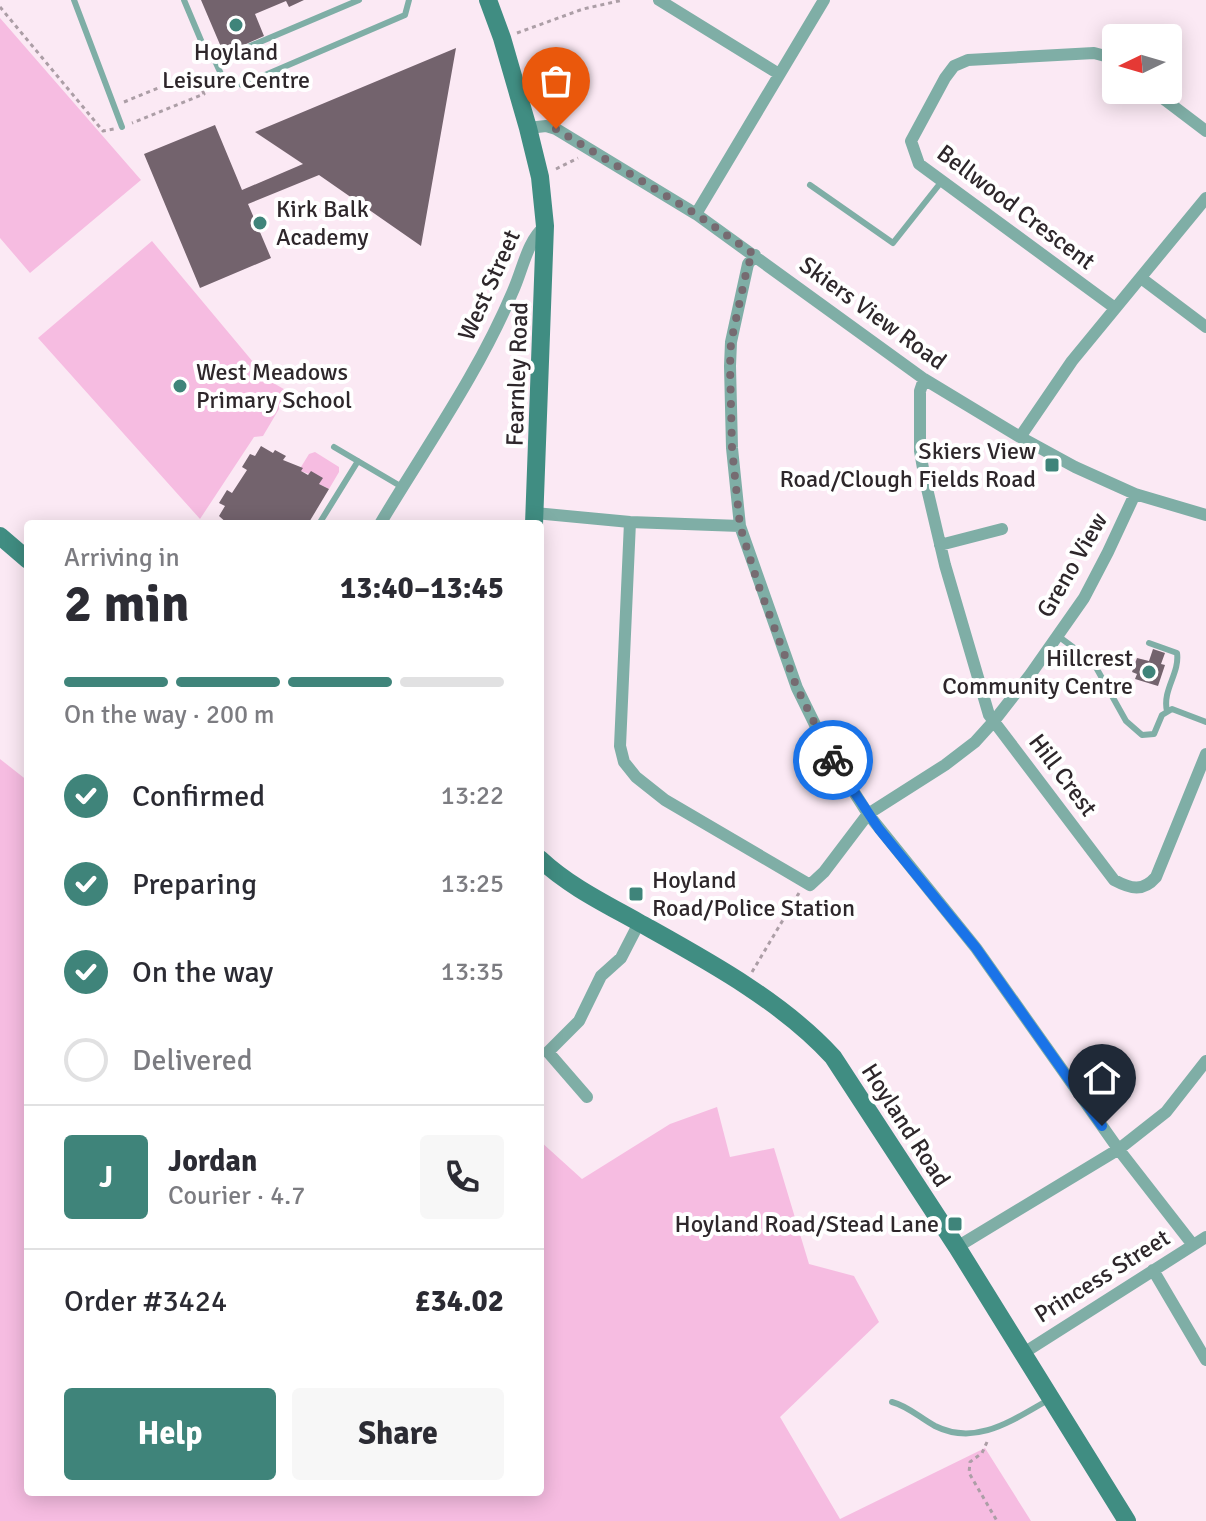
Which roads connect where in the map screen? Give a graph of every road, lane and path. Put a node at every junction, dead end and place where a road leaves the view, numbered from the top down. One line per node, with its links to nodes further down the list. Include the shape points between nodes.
1 (74, 0): 15 (lane)
2 (184, 0): 12 (lane, via 208,57)
3 (359, 0): 12 (lane)
4 (409, 0): 12 (lane, via 405,15 242,85 222,76)
5 (488, 0): 10 (main road, West Street)
6 (623, 0): 10 (path)
7 (659, 0): 13 (street)
8 (824, 0): 13 (street)
9 (0, 7): 16 (path, via 103,131)
10 (502, 38): 17 (main road, West Street)
11 (1102, 55): 21 (street, Bellwood Crescent, via 968,60 954,66 911,141 919,164)
12 (215, 61)
13 (779, 74): 24 (street)
14 (1170, 104): 18 (street)
15 (115, 106): 16 (lane); 16 (path, via 195,73 204,94)
16 (122, 127)
17 (528, 128): 19 (street, Skiers View Road, via 546,126); 20 (main road, West Street)
18 (1206, 131)
19 (592, 151): 20 (path); 24 (street, Skiers View Road)
20 (540, 177): 25 (main road, West Street)
21 (942, 181): 22 (lane, via 893,243); 28 (street, Bellwood Crescent)
22 (810, 185)
23 (1206, 198): 27 (street)
24 (696, 214): 26 (street, Skiers View Road)
25 (545, 226): 34 (street, West Street, via 535,235 479,363); 37 (main road, Fearnley Road)
26 (755, 255): 30 (street, Skiers View Road); 41 (street, via 748,264 731,342 732,448)
27 (1141, 278): 28 (street); 29 (street)
28 (1115, 308): 31 (street)
29 (1206, 327)
30 (924, 379): 31 (street, Skiers View Road); 44 (street, Hill Crest, via 920,451)
31 (1020, 437): 35 (street, Skiers View Road)
32 (334, 447): 33 (lane)
33 (358, 461): 34 (lane); 38 (lane)
34 (402, 487): 39 (street, West Street)
35 (1135, 494): 36 (street, Skiers View Road); 46 (street, Greno View, via 1084,598)
36 (1206, 515)
37 (534, 519): 40 (street)
38 (321, 520)
39 (382, 520)
40 (630, 522): 41 (street); 54 (street, via 620,746 624,762 665,800)
41 (740, 526): 52 (street, via 797,688 829,753)
42 (1002, 529): 44 (street)
43 (0, 536): 45 (main road)
44 (940, 545): 49 (street, Hill Crest)
45 (24, 557)
46 (1058, 636): 48 (lane, via 1093,662 1134,730 1147,737 1154,734); 49 (street, Greno View)
47 (1149, 643): 48 (lane, via 1177,653 1164,701)
48 (1167, 711): 50 (lane)
49 (994, 721): 51 (street, Hill Crest, via 1114,880 1129,888 1149,885 1156,877); 52 (street, Greno View, via 945,765)
50 (1206, 722)
51 (1206, 754)
52 (868, 814): 54 (street, Greno View, via 817,880); 59 (street, via 976,948)
53 (544, 862): 55 (main road, Hoyland Road, via 587,895)
54 (805, 883): 56 (path)
55 (639, 923): 56 (main road, Hoyland Road); 58 (street, via 621,958 601,976 579,1021 548,1052)
56 (744, 986): 62 (main road, Hoyland Road, via 809,1031 833,1057)
57 (1206, 1061): 59 (street, via 1166,1112)
58 (587, 1097)
59 (1119, 1149): 61 (street); 62 (street)
60 (1206, 1237): 61 (street, Princess Street)
61 (1193, 1245): 63 (street, Princess Street)
62 (957, 1247): 64 (main road, Hoyland Road)
63 (1153, 1270): 64 (street, Princess Street); 65 (street)
64 (1022, 1354): 66 (main road, Hoyland Road)
65 (1206, 1360)
66 (1050, 1399): 68 (lane); 70 (main road, Hoyland Road)
67 (892, 1402): 68 (lane, via 949,1433)
68 (992, 1432): 69 (path, via 982,1453 970,1462 969,1473)
69 (997, 1521)
70 (1127, 1521)

